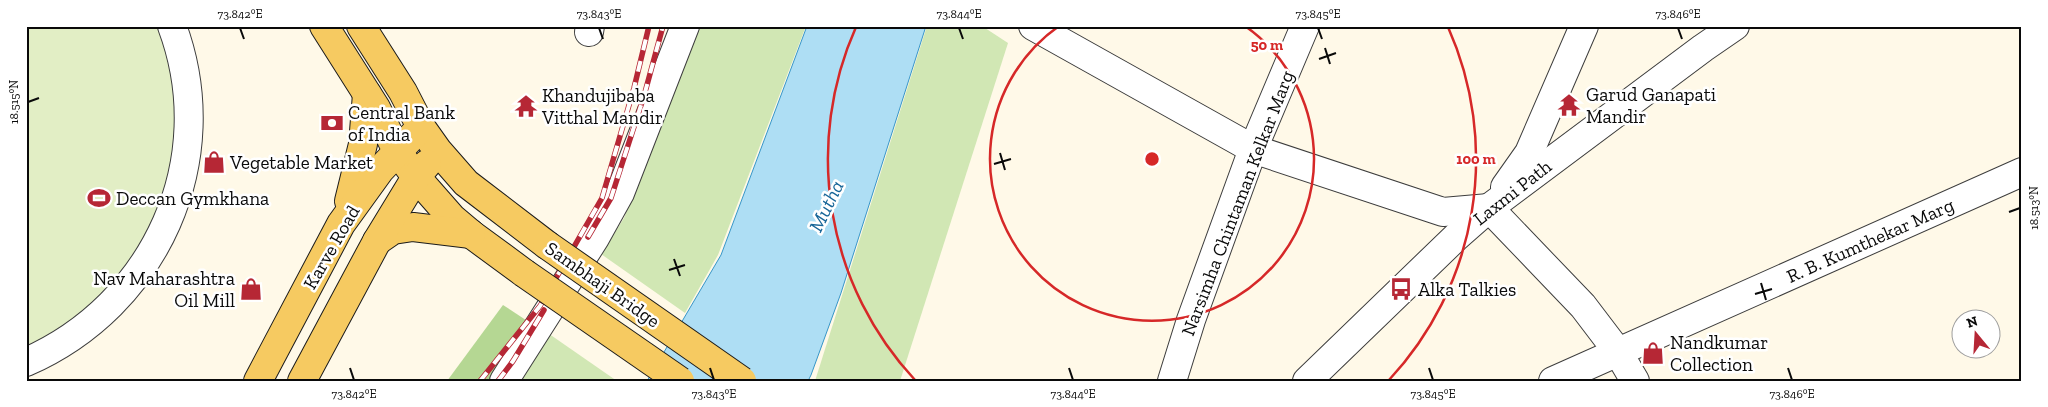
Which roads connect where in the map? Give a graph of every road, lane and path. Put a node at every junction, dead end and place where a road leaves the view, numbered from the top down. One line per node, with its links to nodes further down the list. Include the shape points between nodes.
1 (172, 26): 21 (street, via 185,67 190,116 186,164 172,211 149,255 120,294 83,328)
2 (324, 26): 9 (main road, Sambhaji Bridge)
3 (361, 26): 10 (main road, Sambhaji Bridge)
4 (685, 26): 24 (street, via 620,193)
5 (1033, 26): 11 (street)
6 (1305, 26): 11 (street, Narsimha Chintaman Kelkar Marg)
7 (1584, 26): 16 (street, via 1529,153)
8 (1735, 26): 16 (street, Laxmi Path)
9 (367, 94): 12 (main road, Sambhaji Bridge); 17 (main road, via 361,152)
10 (422, 127): 12 (main road, Karve Road); 13 (main road, Sambhaji Bridge)
11 (1253, 149): 16 (street, via 1443,212); 27 (street, Narsimha Chintaman Kelkar Marg)
12 (398, 151): 15 (main road, Sambhaji Bridge); 17 (main road, Karve Road, via 367,186)
13 (438, 151): 15 (main road, Karve Road); 26 (main road, Sambhaji Bridge, bridge, via 466,183 547,245)
14 (2022, 172): 20 (street, R. B. Kumthekar Marg)
15 (416, 177): 18 (main road, Sambhaji Bridge, via 444,211); 19 (main road, Karve Road)
16 (1489, 208): 20 (street, via 1583,306); 28 (street, Laxmi Path)
17 (341, 224): 22 (main road, Karve Road)
18 (471, 234): 19 (main road, via 413,226 393,230); 25 (main road, Sambhaji Bridge, bridge)
19 (376, 241): 23 (main road, Karve Road)
20 (1618, 352): 29 (street, R. B. Kumthekar Marg); 30 (street)
21 (26, 362)
22 (258, 381)
23 (302, 381)
24 (504, 381)
25 (680, 381)
26 (742, 381)
27 (1172, 381)
28 (1307, 381)
29 (1553, 381)
30 (1636, 381)

